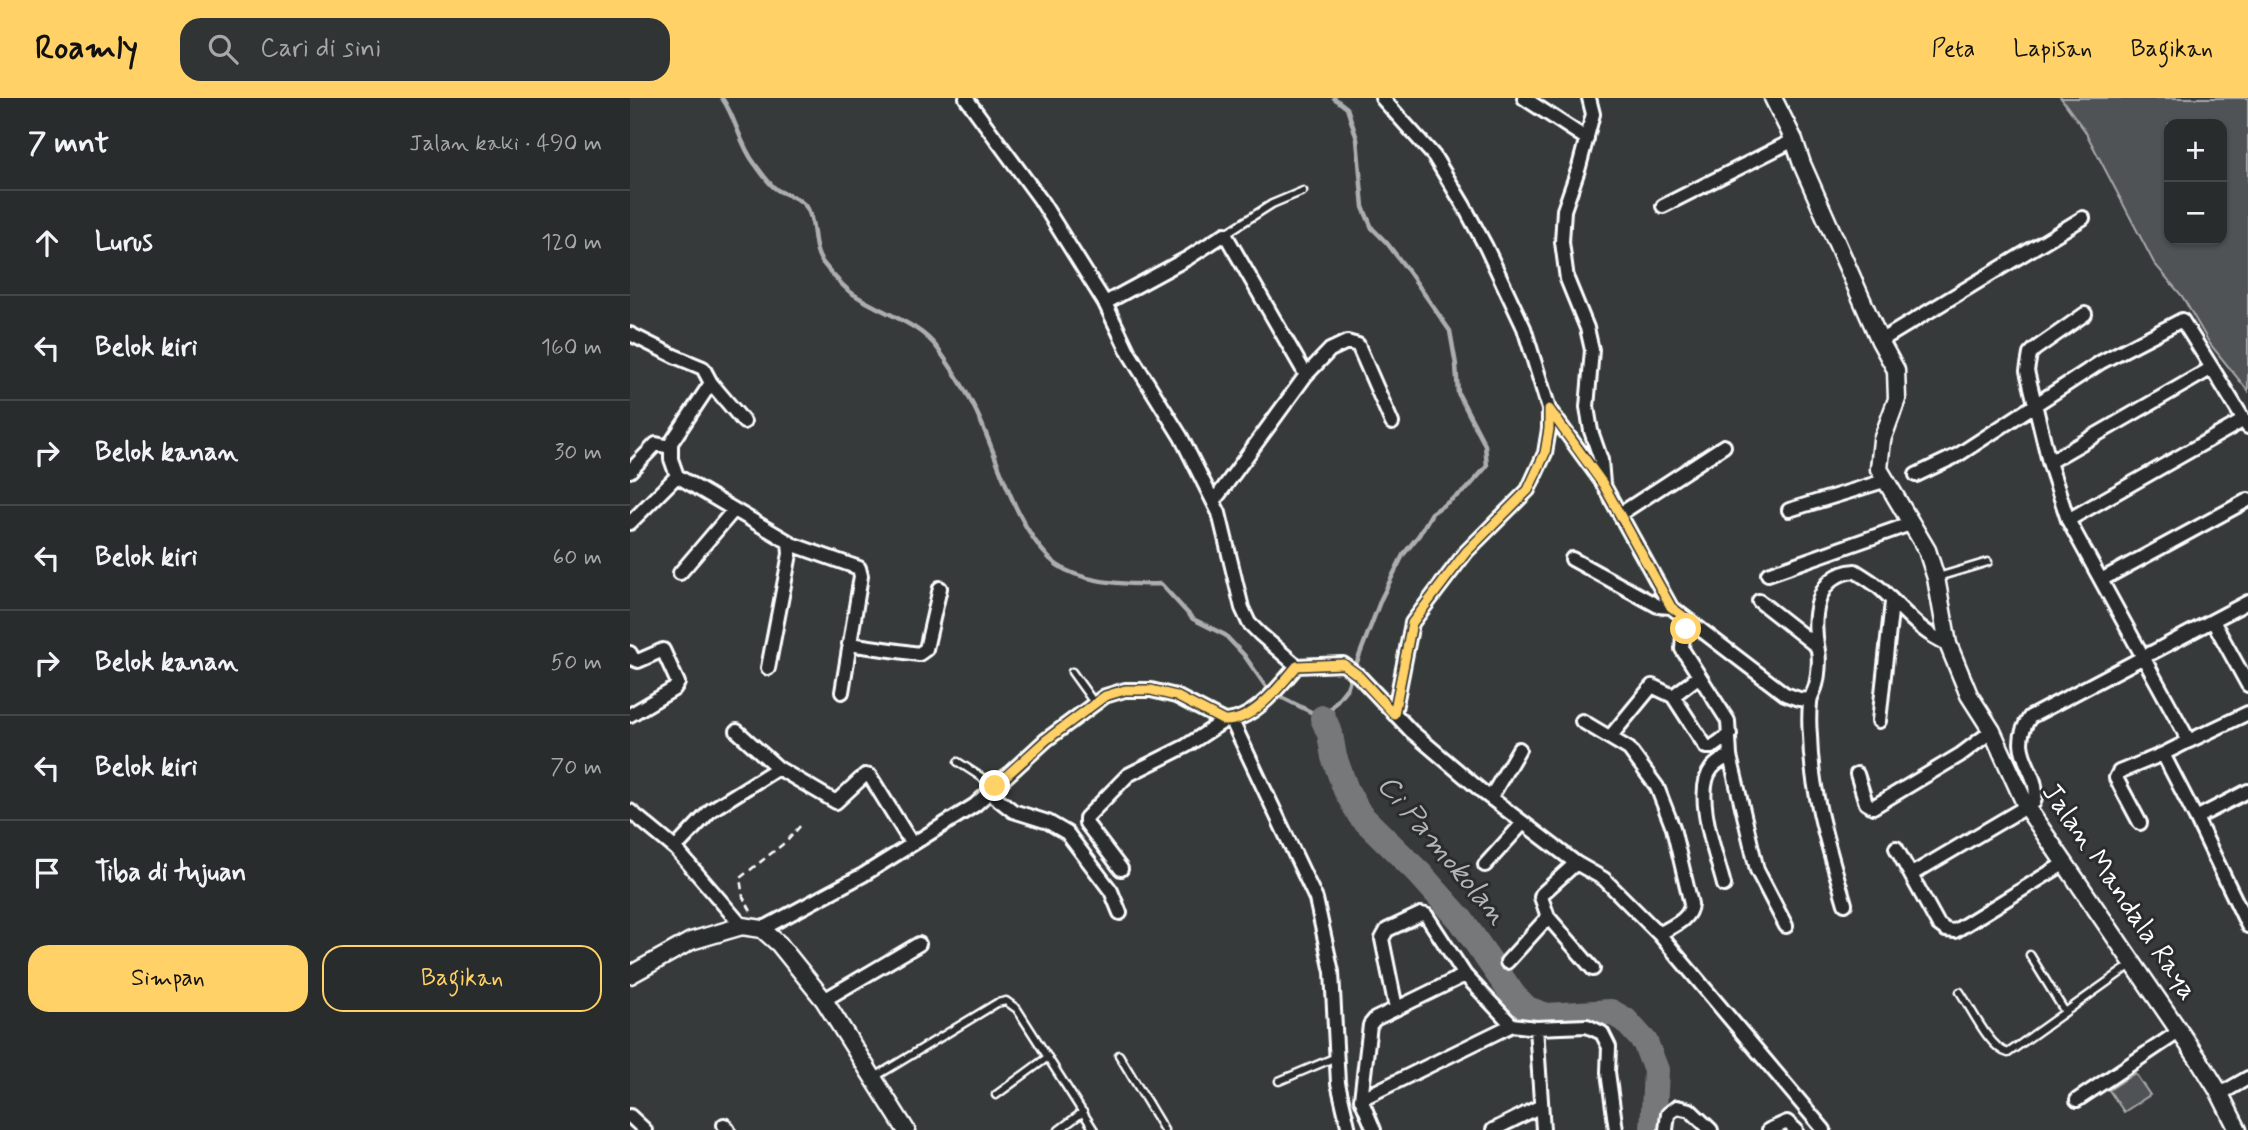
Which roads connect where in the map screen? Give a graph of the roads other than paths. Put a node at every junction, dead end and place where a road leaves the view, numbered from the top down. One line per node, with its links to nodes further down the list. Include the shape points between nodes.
1 (966, 98): 12 (street, via 1040,199)
2 (1382, 98): 20 (street, via 1434,156 1481,237 1524,328)
3 (1524, 98): 6 (street)
4 (1589, 98): 6 (street, via 1593,114)
5 (1773, 98): 7 (street, Jalan Mandala Raya)
6 (1587, 139): 31 (street, via 1564,210 1562,242 1567,279 1592,350 1587,407)
7 (1794, 140): 9 (street); 15 (street, Jalan Mandala Raya)
8 (1303, 191): 11 (lane, via 1272,204)
9 (1663, 206)
10 (2083, 218): 15 (street)
11 (1225, 234): 12 (street); 17 (street)
12 (1105, 303): 33 (street)
13 (2085, 314): 19 (street, via 2029,354 2027,372)
14 (630, 334): 18 (street, via 703,368)
15 (1880, 341): 30 (street, Jalan Mandala Raya, via 1898,382 1897,399 1880,447 1879,469)
16 (2212, 368): 19 (street, via 2179,320); 23 (street); 26 (street)
17 (1306, 375): 22 (street, via 1330,350 1347,342 1359,345); 33 (street)
18 (711, 383): 21 (street); 25 (street)
19 (2035, 405): 26 (street); 28 (street, via 1958,455)
20 (1549, 409): 31 (street); 69 (street, via 1545,453 1528,490 1466,552 1412,623)
21 (744, 422)
22 (1392, 423)
23 (2246, 424): 37 (street)
24 (1724, 446): 36 (street)
25 (670, 447): 27 (street, via 656,444); 29 (street)
26 (2049, 462): 37 (street)
27 (630, 471)
28 (1916, 475)
29 (677, 476): 35 (street); 38 (street)
30 (1884, 481): 34 (street); 39 (street, Jalan Mandala Raya)
31 (1603, 484): 36 (street)
32 (2248, 500): 46 (street)
33 (1214, 501): 59 (street, via 1249,623)
34 (1789, 510)
35 (733, 511): 40 (street); 43 (street)
36 (1620, 514): 51 (street)
37 (2068, 520): 46 (street)
38 (630, 523)
39 (1910, 524): 44 (street); 45 (street, Jalan Mandala Raya, via 1927,550)
40 (791, 544): 54 (street, via 859,568); 60 (street)
41 (1572, 559): 51 (street, via 1658,606)
42 (1988, 562): 45 (lane)
43 (680, 573)
44 (1768, 575)
45 (1936, 578): 55 (street, Jalan Mandala Raya)
46 (2101, 580): 58 (street)
47 (940, 588): 54 (street, via 923,653)
48 (1759, 601): 56 (street)
49 (1892, 602): 55 (street, via 1931,637); 56 (street, via 1855,571 1829,580 1816,607); 73 (street)
50 (2248, 602): 52 (street)
51 (1671, 607): 53 (street)
52 (2213, 621): 58 (street); 63 (street)
53 (1691, 622): 62 (street, via 1682,649); 66 (street, via 1785,694)
54 (849, 644): 64 (street)
55 (1948, 644): 75 (street, Jalan Mandala Raya, via 1969,695)
56 (1815, 645): 66 (street, via 1816,686)
57 (630, 653): 70 (street, via 638,661 663,650 678,683)
58 (2145, 658): 78 (street); 88 (street, via 2031,716 2020,737 2037,794)
59 (1297, 666): 69 (street, via 1343,664); 71 (street, via 1270,695)
60 (768, 668)
61 (1072, 672): 67 (lane)
62 (1698, 677): 65 (street); 76 (street, via 1728,721)
63 (2248, 685)
64 (842, 692)
65 (1673, 695): 76 (street, via 1706,747); 77 (street, via 1652,686)
66 (1810, 700): 103 (street, via 1810,739 1822,824)
67 (1094, 704): 71 (street, via 1125,690 1151,690 1176,696); 85 (street)
68 (2248, 713): 78 (street)
69 (1394, 714): 87 (street)
70 (630, 715)
71 (1228, 721): 99 (street, via 1128,775 1086,818); 127 (street, via 1316,899 1332,972)
72 (1582, 721): 77 (street)
73 (1879, 721)
74 (737, 731): 83 (street)
75 (1992, 732): 84 (street, via 1873,807 1866,803); 88 (street, Jalan Mandala Raya)
76 (1730, 734): 81 (street)
77 (1610, 737): 110 (street, via 1634,754 1663,798 1674,828 1691,904 1686,918)
78 (2189, 741): 80 (street)
79 (1519, 749): 87 (street)
80 (2163, 754): 90 (street); 92 (street, via 2119,772 2116,778)
81 (1730, 756): 101 (street, via 1711,768 1704,793); 107 (street, via 1757,870)
82 (958, 762): 85 (lane)
83 (778, 768): 93 (street, via 711,810); 94 (street, via 836,802 865,775 870,776)
84 (1857, 774)
85 (992, 789): 94 (street, via 975,805); 104 (street, via 1013,811 1067,833 1111,891)
86 (2248, 791): 90 (street)
87 (1491, 797): 91 (street)
88 (2027, 808): 97 (street, Jalan Mandala Raya); 100 (street)
89 (630, 811): 106 (street, via 676,849)
90 (2196, 818): 102 (street)
91 (1523, 823): 96 (street); 98 (street)
92 (2140, 823)
93 (681, 842)
94 (912, 844): 109 (street)
95 (1896, 848): 100 (street)
96 (1576, 863): 105 (street, via 1542,894); 110 (street, via 1604,879)
97 (2065, 863): 100 (street, via 1955,932 1938,924); 114 (street, Jalan Mandala Raya)
98 (1485, 865)
99 (1121, 869)
100 (1912, 874)
101 (1724, 885)
102 (2244, 903): 108 (street)
103 (1845, 904)
104 (1120, 913)
105 (1548, 918): 113 (street); 115 (street)
106 (742, 926): 109 (street); 116 (street, via 691,941)
107 (1786, 926)
108 (2248, 926)
109 (762, 929): 119 (street)
110 (1659, 934): 152 (street)
111 (919, 944): 119 (street)
112 (2030, 956): 121 (lane)
113 (1507, 962)
114 (2132, 964): 121 (lane); 124 (street, Jalan Mandala Raya)
115 (1593, 969)
116 (630, 975)
117 (1465, 975): 120 (street); 120 (street, via 1426,915 1387,930 1382,939); 122 (street)
118 (1960, 992): 121 (lane, via 1999,1051 2008,1053)
119 (824, 1000): 129 (street)
120 (1396, 1009): 133 (street, via 1370,1025)
121 (2065, 1012)
122 (1512, 1025): 123 (street); 133 (street)
123 (1536, 1028): 135 (street); 147 (street, via 1587,1026 1602,1033 1609,1047)
124 (2180, 1031): 131 (street, Jalan Mandala Raya); 134 (street)
125 (1119, 1055): 142 (lane)
126 (1048, 1057): 129 (lane, via 1017,1009 1006,1001); 132 (lane); 136 (lane)
127 (1336, 1057): 130 (lane); 143 (street)
128 (2248, 1078): 131 (street)
129 (874, 1079): 139 (street)
130 (1279, 1081)
131 (2220, 1094): 153 (street, Jalan Mandala Raya)
132 (996, 1095)
133 (1361, 1099): 144 (street)
134 (2077, 1100)
135 (1541, 1106): 145 (street); 146 (street)
136 (1083, 1112): 140 (lane); 141 (lane)
137 (630, 1116): 138 (street)
138 (645, 1130)
139 (906, 1130)
140 (1059, 1130)
141 (1094, 1130)
142 (1164, 1130)
143 (1349, 1130)
144 (1374, 1130)
145 (1493, 1130)
146 (1543, 1130)
147 (1616, 1130)
148 (1666, 1130): 149 (street, via 1668,1114 1682,1108)
149 (1711, 1130)
150 (1769, 1130): 151 (street, via 1787,1122)
151 (1796, 1130)
152 (1824, 1130)
153 (2238, 1130)

